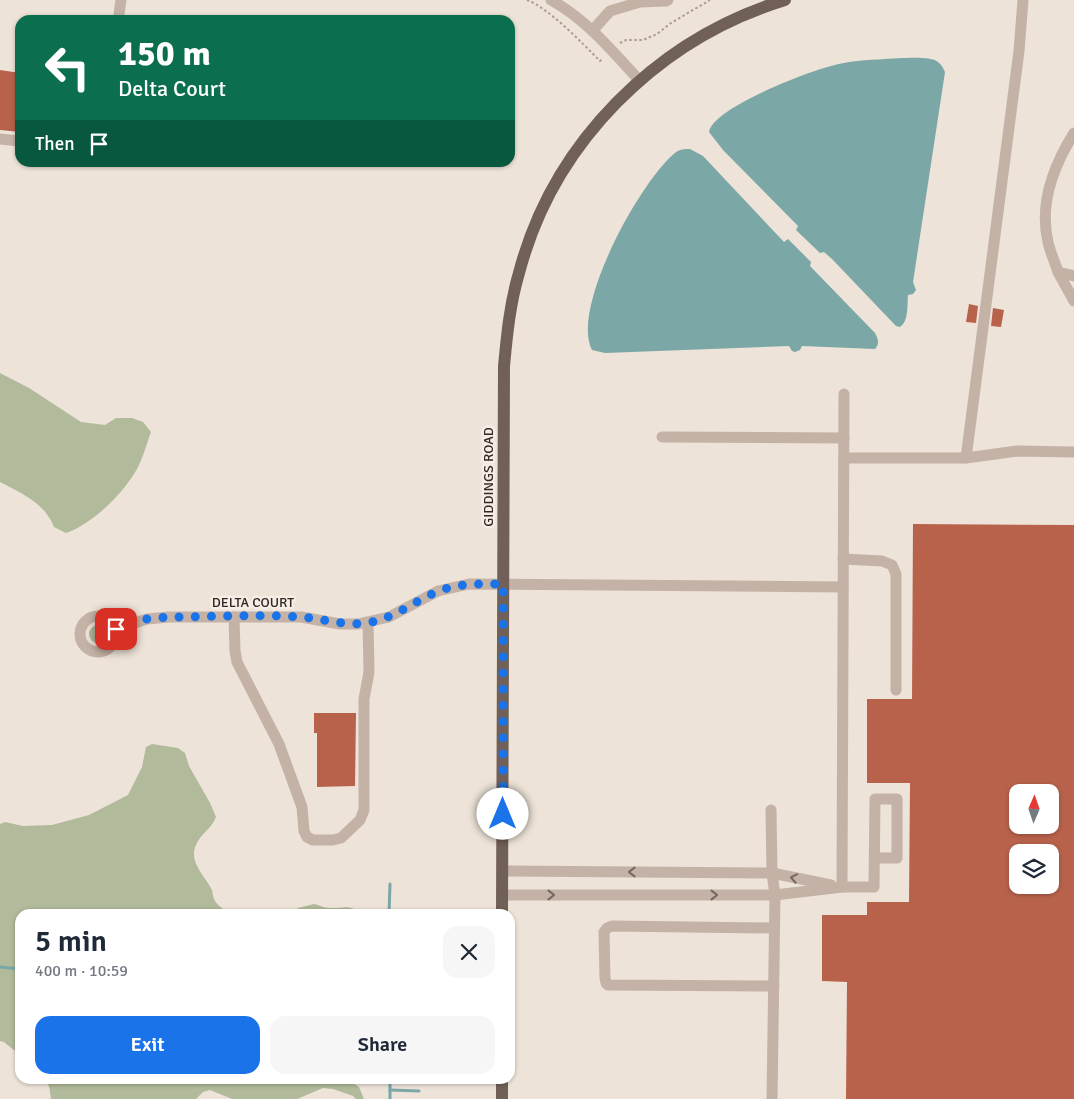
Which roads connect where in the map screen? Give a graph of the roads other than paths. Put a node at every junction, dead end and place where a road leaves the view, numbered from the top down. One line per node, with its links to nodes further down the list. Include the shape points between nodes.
1 (121, 0): 6 (street)
2 (552, 0): 7 (street)
3 (668, 0): 7 (street, via 640,2 610,11)
4 (785, 0): 8 (main road, GIDDINGS ROAD, via 743,15 702,36)
5 (1023, 0): 20 (street)
6 (119, 14)
7 (593, 30): 8 (street)
8 (639, 80): 22 (main road, GIDDINGS ROAD, via 604,115 568,161 526,246 510,314 504,366)
9 (1074, 133): 12 (street, via 1047,196 1048,241)
10 (0, 139): 11 (street)
11 (15, 140)
12 (1058, 272): 13 (street); 14 (street)
13 (1074, 276)
14 (1074, 301)
15 (844, 394): 17 (street)
16 (662, 437): 17 (street)
17 (844, 438): 19 (street)
18 (1074, 452): 20 (street, via 1017,451)
19 (844, 458): 20 (street); 21 (street)
20 (966, 458)
21 (844, 560): 23 (street); 27 (street, via 882,561 892,565 896,574)
22 (503, 584): 23 (street, DELTA COURT); 25 (street, DELTA COURT, via 447,588 397,614); 30 (main road, GIDDINGS ROAD)
23 (843, 587): 32 (street)
24 (234, 617): 25 (street, DELTA COURT, via 301,617 340,624); 25 (street, via 236,662 277,739 302,807 305,834 312,840 341,838 360,820 364,810); 26 (street, DELTA COURT, via 158,618)
25 (368, 623)
26 (116, 629)
27 (896, 690)
28 (772, 810): 31 (street)
29 (874, 858): 29 (street, via 875,798 897,799 897,858); 32 (street, via 874,887)
30 (502, 871): 31 (street, one-way to 30); 33 (main road, GIDDINGS ROAD)
31 (772, 873): 32 (street, one-way to 31); 34 (street)
32 (842, 887): 34 (street)
33 (502, 895): 34 (street, one-way to 34); 35 (main road, GIDDINGS ROAD)
34 (775, 895): 36 (street)
35 (502, 909)
36 (774, 928): 37 (street); 37 (street, via 612,926 604,932 608,985)
37 (774, 986): 40 (street)
38 (502, 1084): 39 (main road)
39 (502, 1099)
40 (772, 1099)

